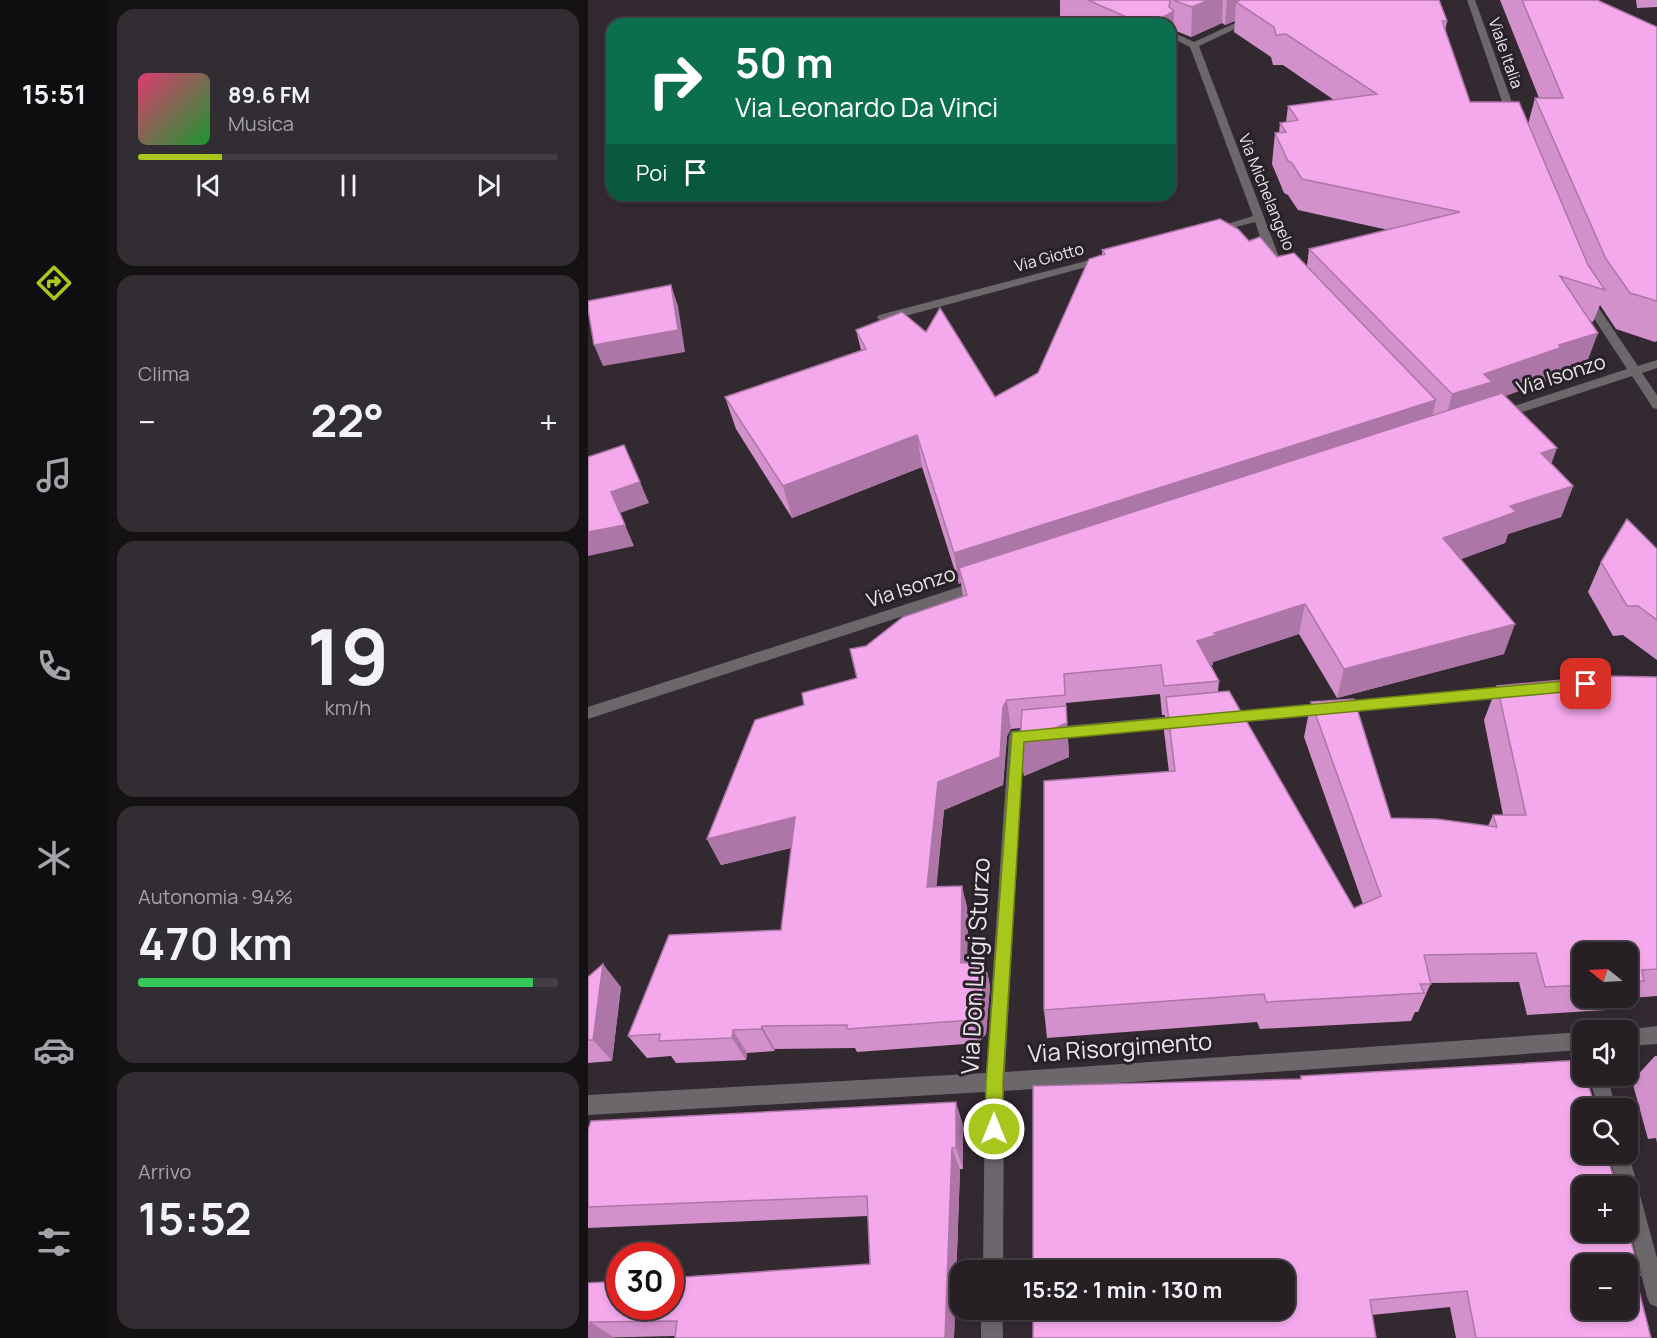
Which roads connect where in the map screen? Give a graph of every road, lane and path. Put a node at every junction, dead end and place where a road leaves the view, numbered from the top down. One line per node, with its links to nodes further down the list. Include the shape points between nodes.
1 (1292, 0): 4 (street)
2 (1472, 0): 5 (street, Viale Italia)
3 (1176, 37): 4 (street)
4 (1194, 45): 6 (street, Via Michelangelo)
5 (1516, 128)
6 (1259, 218): 7 (street); 9 (street, Via Michelangelo, via 1274,258)
7 (1202, 233)
8 (1122, 255): 11 (street, Via Giotto)
9 (1290, 275)
10 (1581, 286): 13 (street)
11 (883, 318)
12 (1657, 364): 13 (street, Via Isonzo)
13 (1634, 372): 14 (street); 15 (street, Via Isonzo)
14 (1657, 405)
15 (1487, 420)
16 (998, 580): 18 (street, Via Isonzo)
17 (1527, 690): 22 (street, Via Don Luigi Sturzo, via 1017,736)
18 (588, 714)
19 (1657, 1035): 20 (street)
20 (1638, 1036)
21 (1572, 1042): 22 (street, Via Risorgimento)
22 (995, 1082): 23 (street, Via Risorgimento); 25 (street, Via Don Luigi Sturzo)
23 (588, 1105)
24 (1638, 1227): 26 (street)
25 (993, 1260)
26 (1657, 1297)
27 (992, 1320): 28 (street)
28 (992, 1338)

